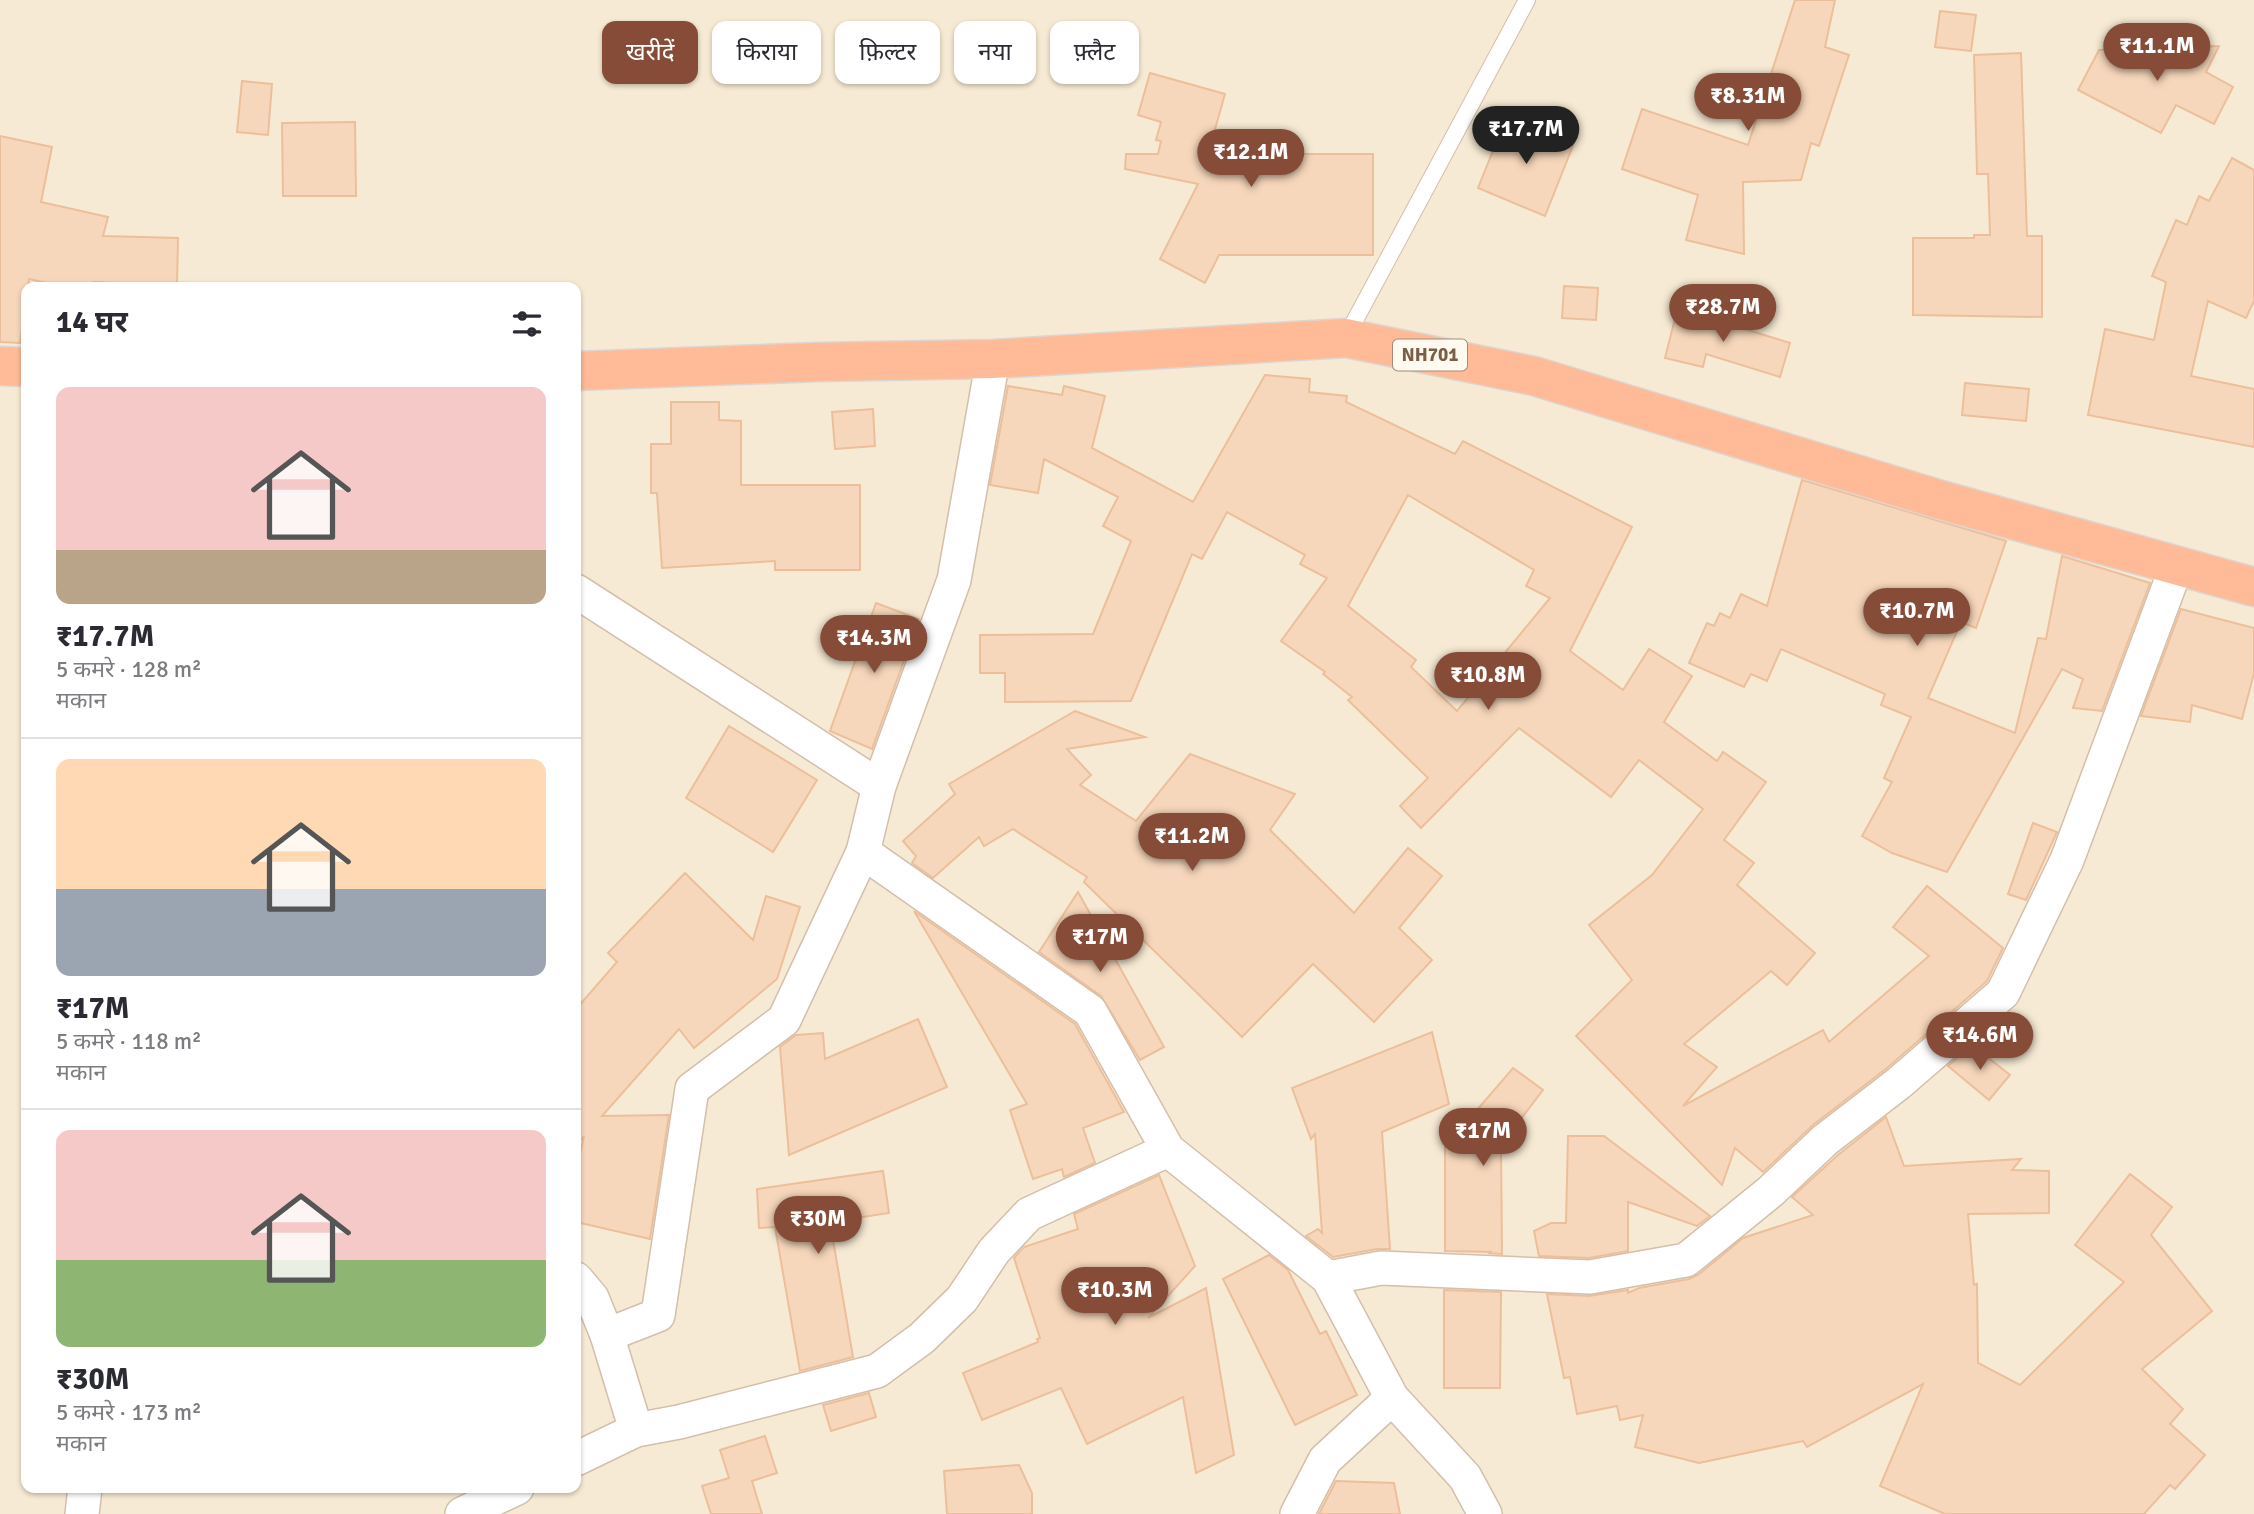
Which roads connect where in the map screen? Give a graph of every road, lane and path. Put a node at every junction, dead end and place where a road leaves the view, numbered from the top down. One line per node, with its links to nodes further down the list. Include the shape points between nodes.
1 (1527, 0): 2 (lane)
2 (1346, 338): 3 (highway, NH701); 7 (highway, NH701, via 1534,376 1941,500)
3 (993, 359): 6 (highway, NH701); 10 (street, via 954,580)
4 (0, 366): 5 (highway)
5 (21, 367)
6 (581, 371)
7 (2177, 565): 8 (highway, NH701); 13 (street, via 2067,860 2003,993 1825,1140 1771,1191 1686,1260 1590,1277 1381,1268)
8 (2254, 587)
9 (581, 594): 10 (street)
10 (879, 786): 11 (street)
11 (863, 852): 12 (street, via 1090,1011); 15 (street, via 783,1020 692,1089 658,1314)
12 (1168, 1150): 13 (street); 17 (street, via 1028,1214 962,1299 922,1338 877,1371)
13 (1328, 1278): 16 (street)
14 (581, 1285): 15 (street, via 592,1298)
15 (607, 1335): 17 (street)
16 (1392, 1398): 23 (street, via 1325,1460); 24 (street, via 1465,1477)
17 (636, 1430): 18 (street)
18 (581, 1457)
19 (84, 1493): 21 (street)
20 (506, 1493): 22 (street)
21 (82, 1514)
22 (462, 1514)
23 (1297, 1514)
24 (1485, 1514)

